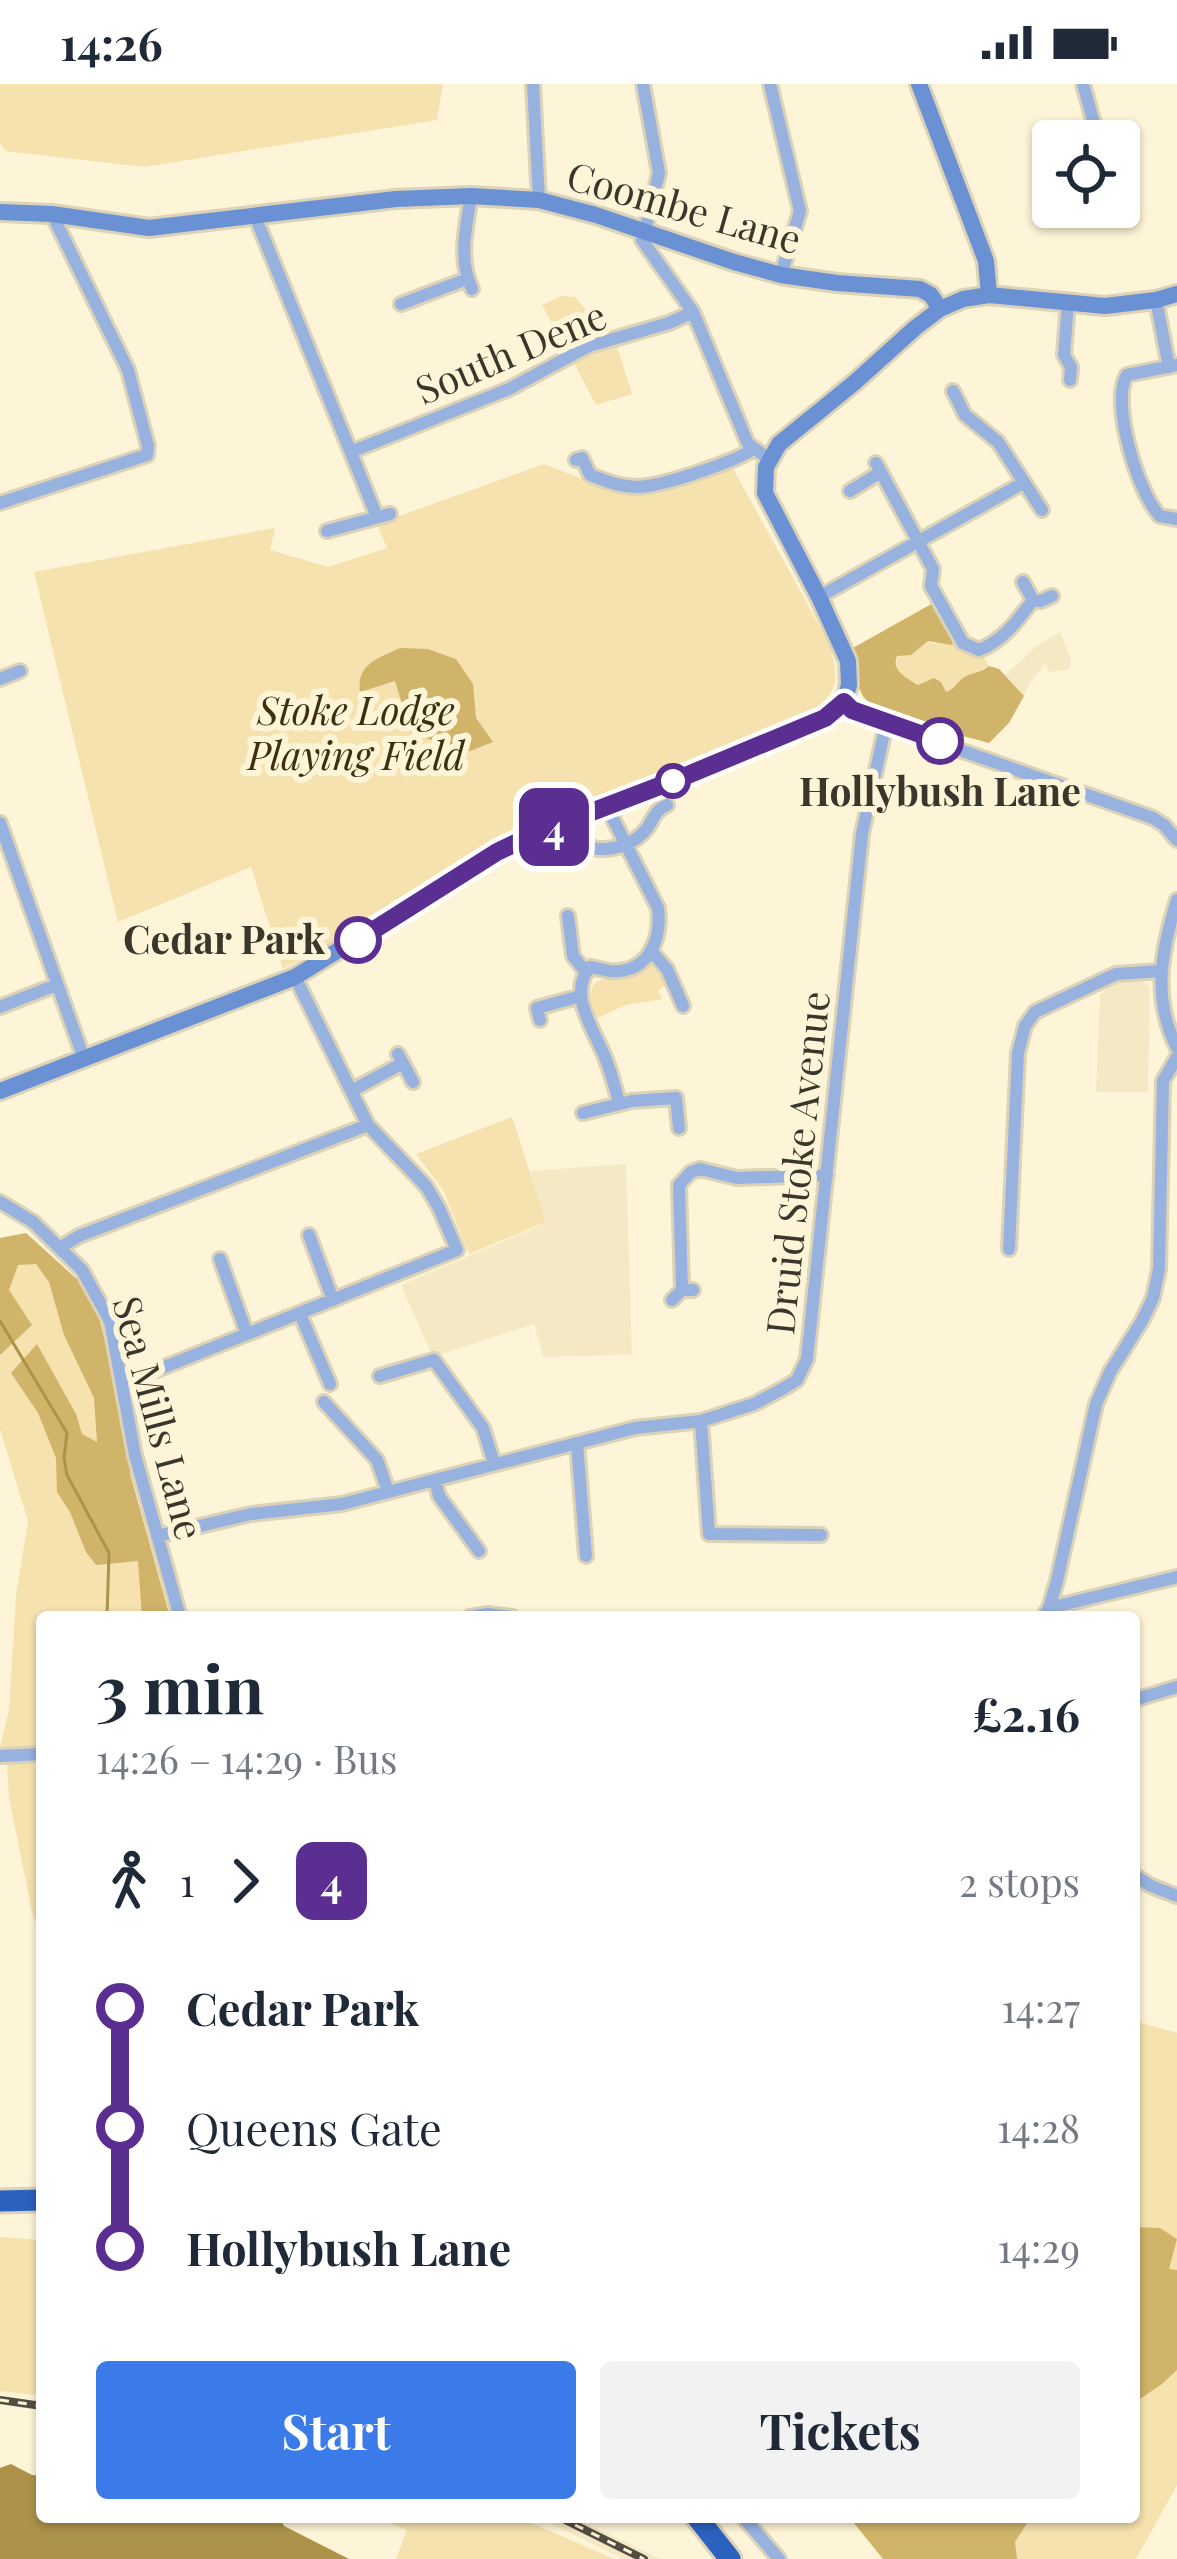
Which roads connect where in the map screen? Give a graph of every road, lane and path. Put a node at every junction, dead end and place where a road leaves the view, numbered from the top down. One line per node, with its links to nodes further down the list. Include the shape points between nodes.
1 (533, 84): 8 (street)
2 (643, 84): 12 (street, via 659,173)
3 (770, 84): 13 (street, via 800,211)
4 (919, 84): 15 (main road, via 986,261)
5 (1083, 84): 6 (street)
6 (1094, 120)
7 (471, 196): 8 (main road, Coombe Lane); 11 (main road, Coombe Lane); 16 (street, via 463,245 470,284)
8 (539, 200): 12 (main road, Coombe Lane)
9 (0, 212): 10 (main road, Coombe Lane)
10 (52, 214): 11 (main road, Coombe Lane, via 149,228); 29 (street, via 128,370 147,455)
11 (255, 216): 24 (street)
12 (644, 231): 13 (main road, Coombe Lane); 20 (street, via 642,240)
13 (781, 275): 19 (main road, Coombe Lane, via 920,289)
14 (1177, 294): 17 (main road)
15 (989, 295): 18 (main road); 19 (main road)
16 (409, 297)
17 (1156, 300): 18 (main road); 21 (street)
18 (1068, 302): 22 (street)
19 (940, 309): 25 (main road)
20 (693, 312): 24 (street, South Dene, via 589,346 509,389); 25 (street)
21 (1173, 366): 31 (street, via 1126,375 1121,388 1148,501 1160,516)
22 (1070, 380)
23 (953, 391): 27 (street, via 955,412 994,436)
24 (353, 451): 32 (street, via 384,515)
25 (761, 454): 26 (street, via 643,487 590,475); 36 (main road, via 765,493)
26 (576, 460)
27 (1023, 484): 30 (street); 33 (street)
28 (850, 491): 33 (street, via 879,468)
29 (0, 503)
30 (1042, 510)
31 (1177, 519)
32 (328, 531)
33 (920, 541): 36 (street); 37 (street, via 931,586 970,648 1010,631)
34 (1023, 582): 37 (street)
35 (1052, 596): 37 (street)
36 (819, 597): 40 (main road, via 848,661)
37 (1033, 600)
38 (20, 671): 39 (street)
39 (0, 679)
40 (844, 702): 41 (street); 43 (main road, via 825,718)
41 (886, 724): 46 (street, via 1153,818); 68 (street, Druid Stoke Avenue, via 862,834)
42 (668, 805): 47 (street)
43 (607, 807): 47 (street); 53 (main road, via 497,852)
44 (0, 823): 54 (street)
45 (581, 838): 47 (street, via 604,850)
46 (1177, 839)
47 (625, 843): 50 (street, via 658,908)
48 (1177, 900): 52 (street)
49 (568, 916): 51 (street, via 573,956)
50 (652, 952): 51 (street, via 637,967); 56 (street)
51 (585, 971): 55 (street)
52 (1160, 971): 59 (street); 72 (street, via 1116,974 1035,1012 1024,1026 1003,1233)
53 (295, 977): 60 (main road); 63 (street)
54 (56, 985): 57 (street); 60 (street)
55 (581, 996): 58 (street, via 537,1008); 64 (street)
56 (683, 1006)
57 (0, 1007)
58 (540, 1020)
59 (1177, 1052): 93 (street, via 1162,1090 1153,1298 1096,1404)
60 (84, 1059): 62 (main road)
61 (413, 1082): 63 (street, via 400,1059)
62 (0, 1091)
63 (351, 1091): 66 (street)
64 (619, 1103): 65 (street); 67 (street, via 676,1098)
65 (583, 1113)
66 (368, 1124): 71 (street); 75 (street, via 426,1186 457,1250)
67 (679, 1128)
68 (827, 1175): 74 (street, via 691,1172 679,1185); 82 (street, Druid Stoke Avenue, via 802,1371 754,1404)
69 (0, 1202): 71 (street, Sea Mills Lane)
70 (309, 1246): 75 (street)
71 (61, 1247): 80 (street, Sea Mills Lane, via 110,1321)
72 (1009, 1249)
73 (220, 1269): 77 (street)
74 (682, 1293)
75 (333, 1300): 76 (street)
76 (300, 1314): 77 (street); 78 (street)
77 (247, 1334): 80 (street)
78 (331, 1376)
79 (380, 1376): 84 (street, via 434,1360 448,1369)
80 (122, 1384): 88 (street, Sea Mills Lane)
81 (333, 1405): 86 (street, via 377,1460)
82 (701, 1421): 83 (street, Druid Stoke Avenue); 87 (street, via 709,1534)
83 (577, 1443): 84 (street, Druid Stoke Avenue); 90 (street)
84 (494, 1463): 85 (street, Druid Stoke Avenue)
85 (435, 1480): 86 (street, Druid Stoke Avenue); 89 (street)
86 (388, 1491): 88 (street, Druid Stoke Avenue)
87 (821, 1535)
88 (157, 1536): 92 (street, Sea Mills Lane)
89 (470, 1546)
90 (587, 1556)
91 (1177, 1577): 94 (street)
92 (178, 1611)
93 (1049, 1611)
94 (1058, 1611)
95 (1177, 1687): 96 (street)
96 (1140, 1698)
97 (36, 1754): 98 (street)
98 (0, 1756)
99 (1140, 1878): 100 (street)
100 (1177, 1896)
101 (36, 2200): 102 (highway)
102 (0, 2201)
103 (0, 2213): 104 (highway)
104 (36, 2213)
105 (702, 2523): 108 (highway)
106 (718, 2523): 109 (highway)
107 (748, 2523): 110 (street)
108 (730, 2559)
109 (746, 2559)
110 (779, 2559)

